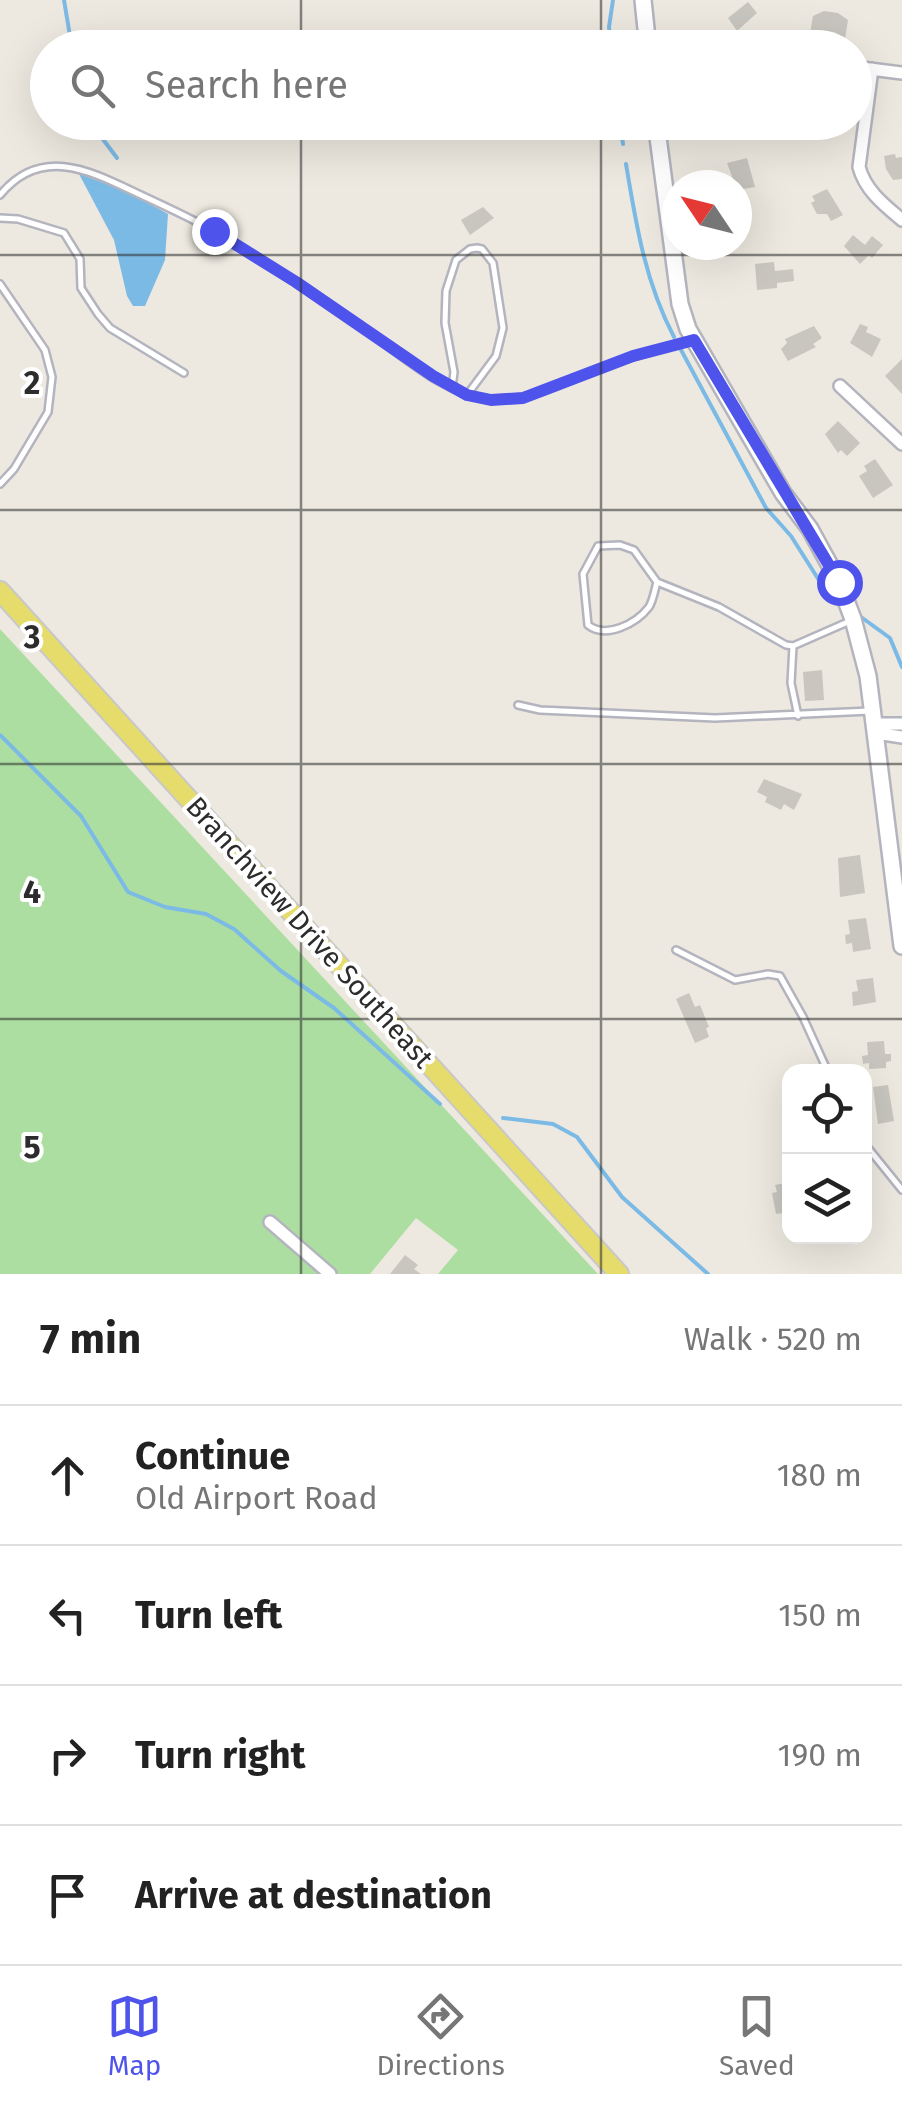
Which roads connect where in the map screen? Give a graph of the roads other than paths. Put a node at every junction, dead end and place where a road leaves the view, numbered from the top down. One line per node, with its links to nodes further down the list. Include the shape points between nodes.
1 (643, 0): 2 (street)
2 (646, 30)
3 (872, 69): 4 (street)
4 (902, 73)
5 (658, 140): 11 (street, via 680,304)
6 (863, 140): 9 (street, via 862,180)
7 (0, 194): 14 (lane, via 14,177 39,168 93,171 264,261)
8 (0, 218): 12 (lane, via 64,233 80,260 81,288 98,314)
9 (902, 220)
10 (0, 284): 17 (lane, via 46,350 52,377 48,412)
11 (694, 340): 15 (lane, via 523,398); 20 (street, via 817,542)
12 (184, 373)
13 (840, 386): 16 (street)
14 (452, 388): 15 (lane); 15 (lane, via 446,292 456,260 477,248 493,263 502,328 496,356)
15 (467, 395)
16 (902, 444)
17 (0, 484)
18 (657, 582): 18 (lane, via 634,550 598,546 583,574 588,625 601,632 621,628 649,607); 21 (lane)
19 (0, 591): 34 (main road, Branchview Drive Southeast)
20 (853, 620): 21 (lane); 24 (street)
21 (793, 646): 23 (lane)
22 (518, 705): 23 (lane, via 715,718)
23 (798, 716): 24 (lane)
24 (874, 723): 25 (street); 26 (street); 27 (street)
25 (902, 724)
26 (902, 736)
27 (902, 946)
28 (676, 950): 29 (lane, via 735,980 780,976)
29 (824, 1064)
30 (872, 1153): 31 (lane)
31 (902, 1190)
32 (270, 1222): 33 (street)
33 (330, 1274)
34 (619, 1274)

